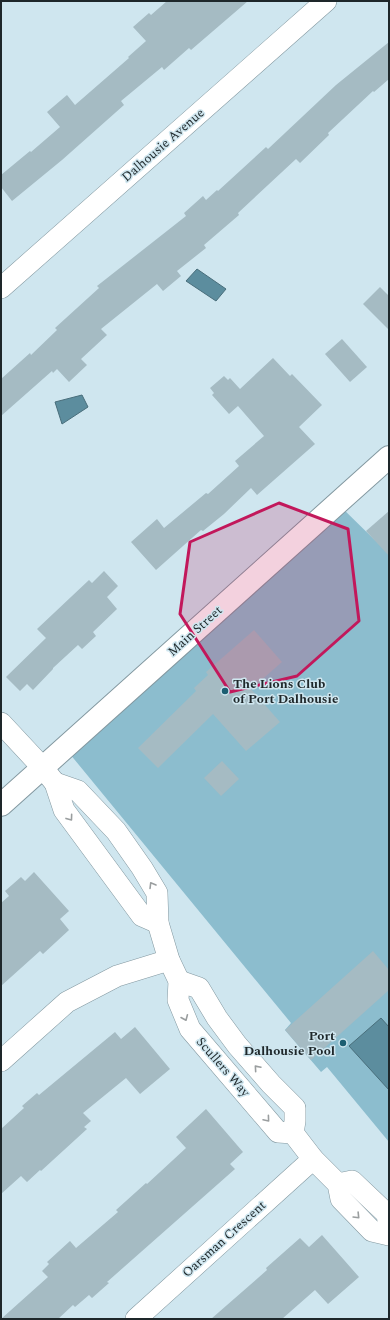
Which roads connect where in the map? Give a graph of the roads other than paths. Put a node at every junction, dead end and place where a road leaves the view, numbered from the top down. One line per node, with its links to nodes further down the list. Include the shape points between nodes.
1 (326, 1): 2 (street, Dalhousie Avenue)
2 (1, 288)
3 (389, 457): 5 (main road, Main Street)
4 (1, 723): 5 (street)
5 (49, 775): 6 (main road, Main Street); 7 (street, one-way to 7, via 64,810 119,885 142,916); 7 (street, Scullers Way, one-way to 5, via 157,893 116,831 78,791)
6 (1, 805)
7 (158, 923): 8 (street, Scullers Way)
8 (169, 960): 9 (street, Scullers Way); 10 (street, via 117,976 67,1002)
9 (179, 981): 11 (street, Scullers Way, one-way to 9, via 295,1108 237,1045 198,988); 11 (street, Scullers Way, one-way to 11, via 178,1000 190,1029 278,1132)
10 (1, 1061)
11 (293, 1133): 12 (street)
12 (312, 1159): 13 (street); 16 (street, Oarsman Crescent)
13 (338, 1184): 14 (street, via 352,1181 387,1214); 15 (street, one-way to 15, via 341,1199 372,1231)
14 (389, 1228)
15 (389, 1235)
16 (136, 1319)

